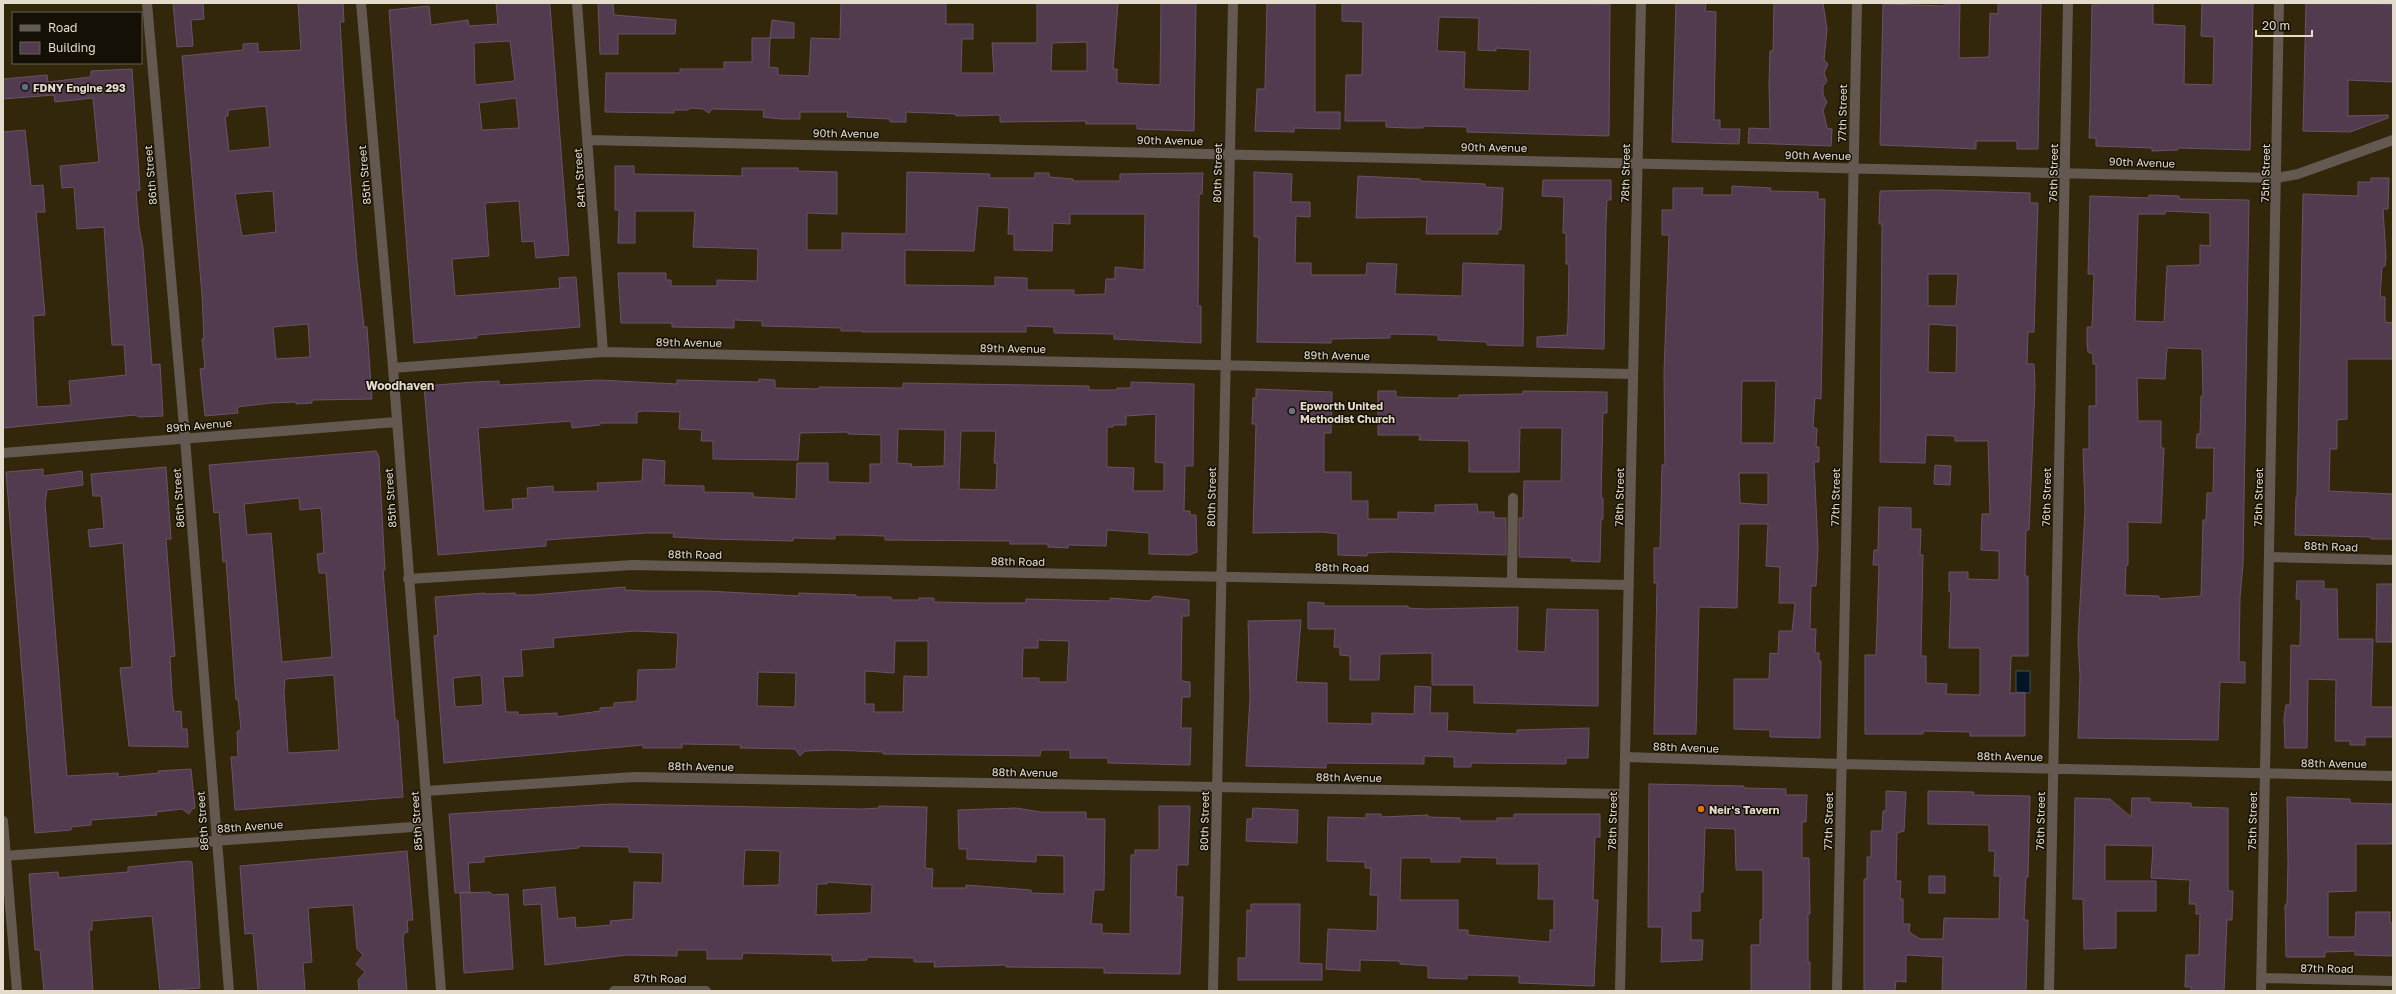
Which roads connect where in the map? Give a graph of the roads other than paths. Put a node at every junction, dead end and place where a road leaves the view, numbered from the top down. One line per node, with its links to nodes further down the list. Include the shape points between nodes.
1 (147, 3): 21 (street, 86th Street)
2 (361, 3): 18 (street, 85th Street)
3 (577, 3): 9 (street, 84th Street)
4 (1233, 3): 11 (street, 80th Street)
5 (1641, 3): 12 (street, 78th Street)
6 (1856, 3): 13 (street, 77th Street)
7 (2068, 3): 14 (street, 76th Street)
8 (2279, 3): 15 (street, 75th Street)
9 (588, 140): 11 (street, 90th Avenue); 16 (street, 84th Street)
10 (2393, 140): 15 (street, 90th Avenue, via 2298,174)
11 (1229, 153): 12 (street, 90th Avenue); 17 (street, 80th Street)
12 (1638, 162): 13 (street, 90th Avenue); 19 (street, 78th Street)
13 (1853, 168): 14 (street, 90th Avenue); 31 (street, 77th Street)
14 (2065, 172): 15 (street, 90th Avenue); 32 (street, 76th Street)
15 (2277, 178): 24 (street, 75th Street)
16 (604, 352): 17 (street, 89th Avenue); 18 (street, 89th Avenue)
17 (1225, 364): 19 (street, 89th Avenue); 26 (street, 80th Street)
18 (393, 368): 20 (street, 85th Street)
19 (1633, 374): 29 (street, 78th Street)
20 (396, 422): 21 (street, 89th Avenue); 27 (street, 85th Street)
21 (186, 438): 22 (street, 89th Avenue); 40 (street, 86th Street)
22 (3, 453)
23 (1512, 498): 28 (street)
24 (2269, 557): 25 (street, 88th Road); 33 (street, 75th Street)
25 (2393, 560)
26 (1221, 576): 27 (street, 88th Road, via 633,565); 28 (street, 88th Road); 35 (street, 80th Street)
27 (408, 579): 36 (street, 85th Street)
28 (1512, 582): 29 (street, 88th Road)
29 (1629, 584): 30 (street, 78th Street)
30 (1626, 757): 31 (street, 88th Avenue); 37 (street, 78th Street)
31 (1842, 764): 32 (street, 88th Avenue); 51 (street, 77th Street)
32 (2053, 769): 33 (street, 88th Avenue); 52 (street, 76th Street)
33 (2264, 773): 34 (street, 88th Avenue); 42 (street, 75th Street)
34 (2393, 776)
35 (1217, 787): 36 (street, 88th Avenue, via 634,777); 37 (street, 88th Avenue); 49 (street, 80th Street)
36 (426, 791): 39 (street, 85th Street)
37 (1624, 794): 50 (street, 78th Street)
38 (3, 821): 41 (street)
39 (428, 826): 40 (street, 88th Avenue); 46 (street, 85th Street)
40 (216, 840): 41 (street, 88th Avenue); 45 (street, 86th Street)
41 (4, 856): 44 (street)
42 (2261, 978): 43 (street, 87th Road); 53 (street, 75th Street)
43 (2393, 981)
44 (16, 991)
45 (229, 991)
46 (441, 991)
47 (614, 991): 48 (street, 87th Road)
48 (706, 991)
49 (1212, 991)
50 (1620, 991)
51 (1837, 991)
52 (2048, 991)
53 (2261, 991)

